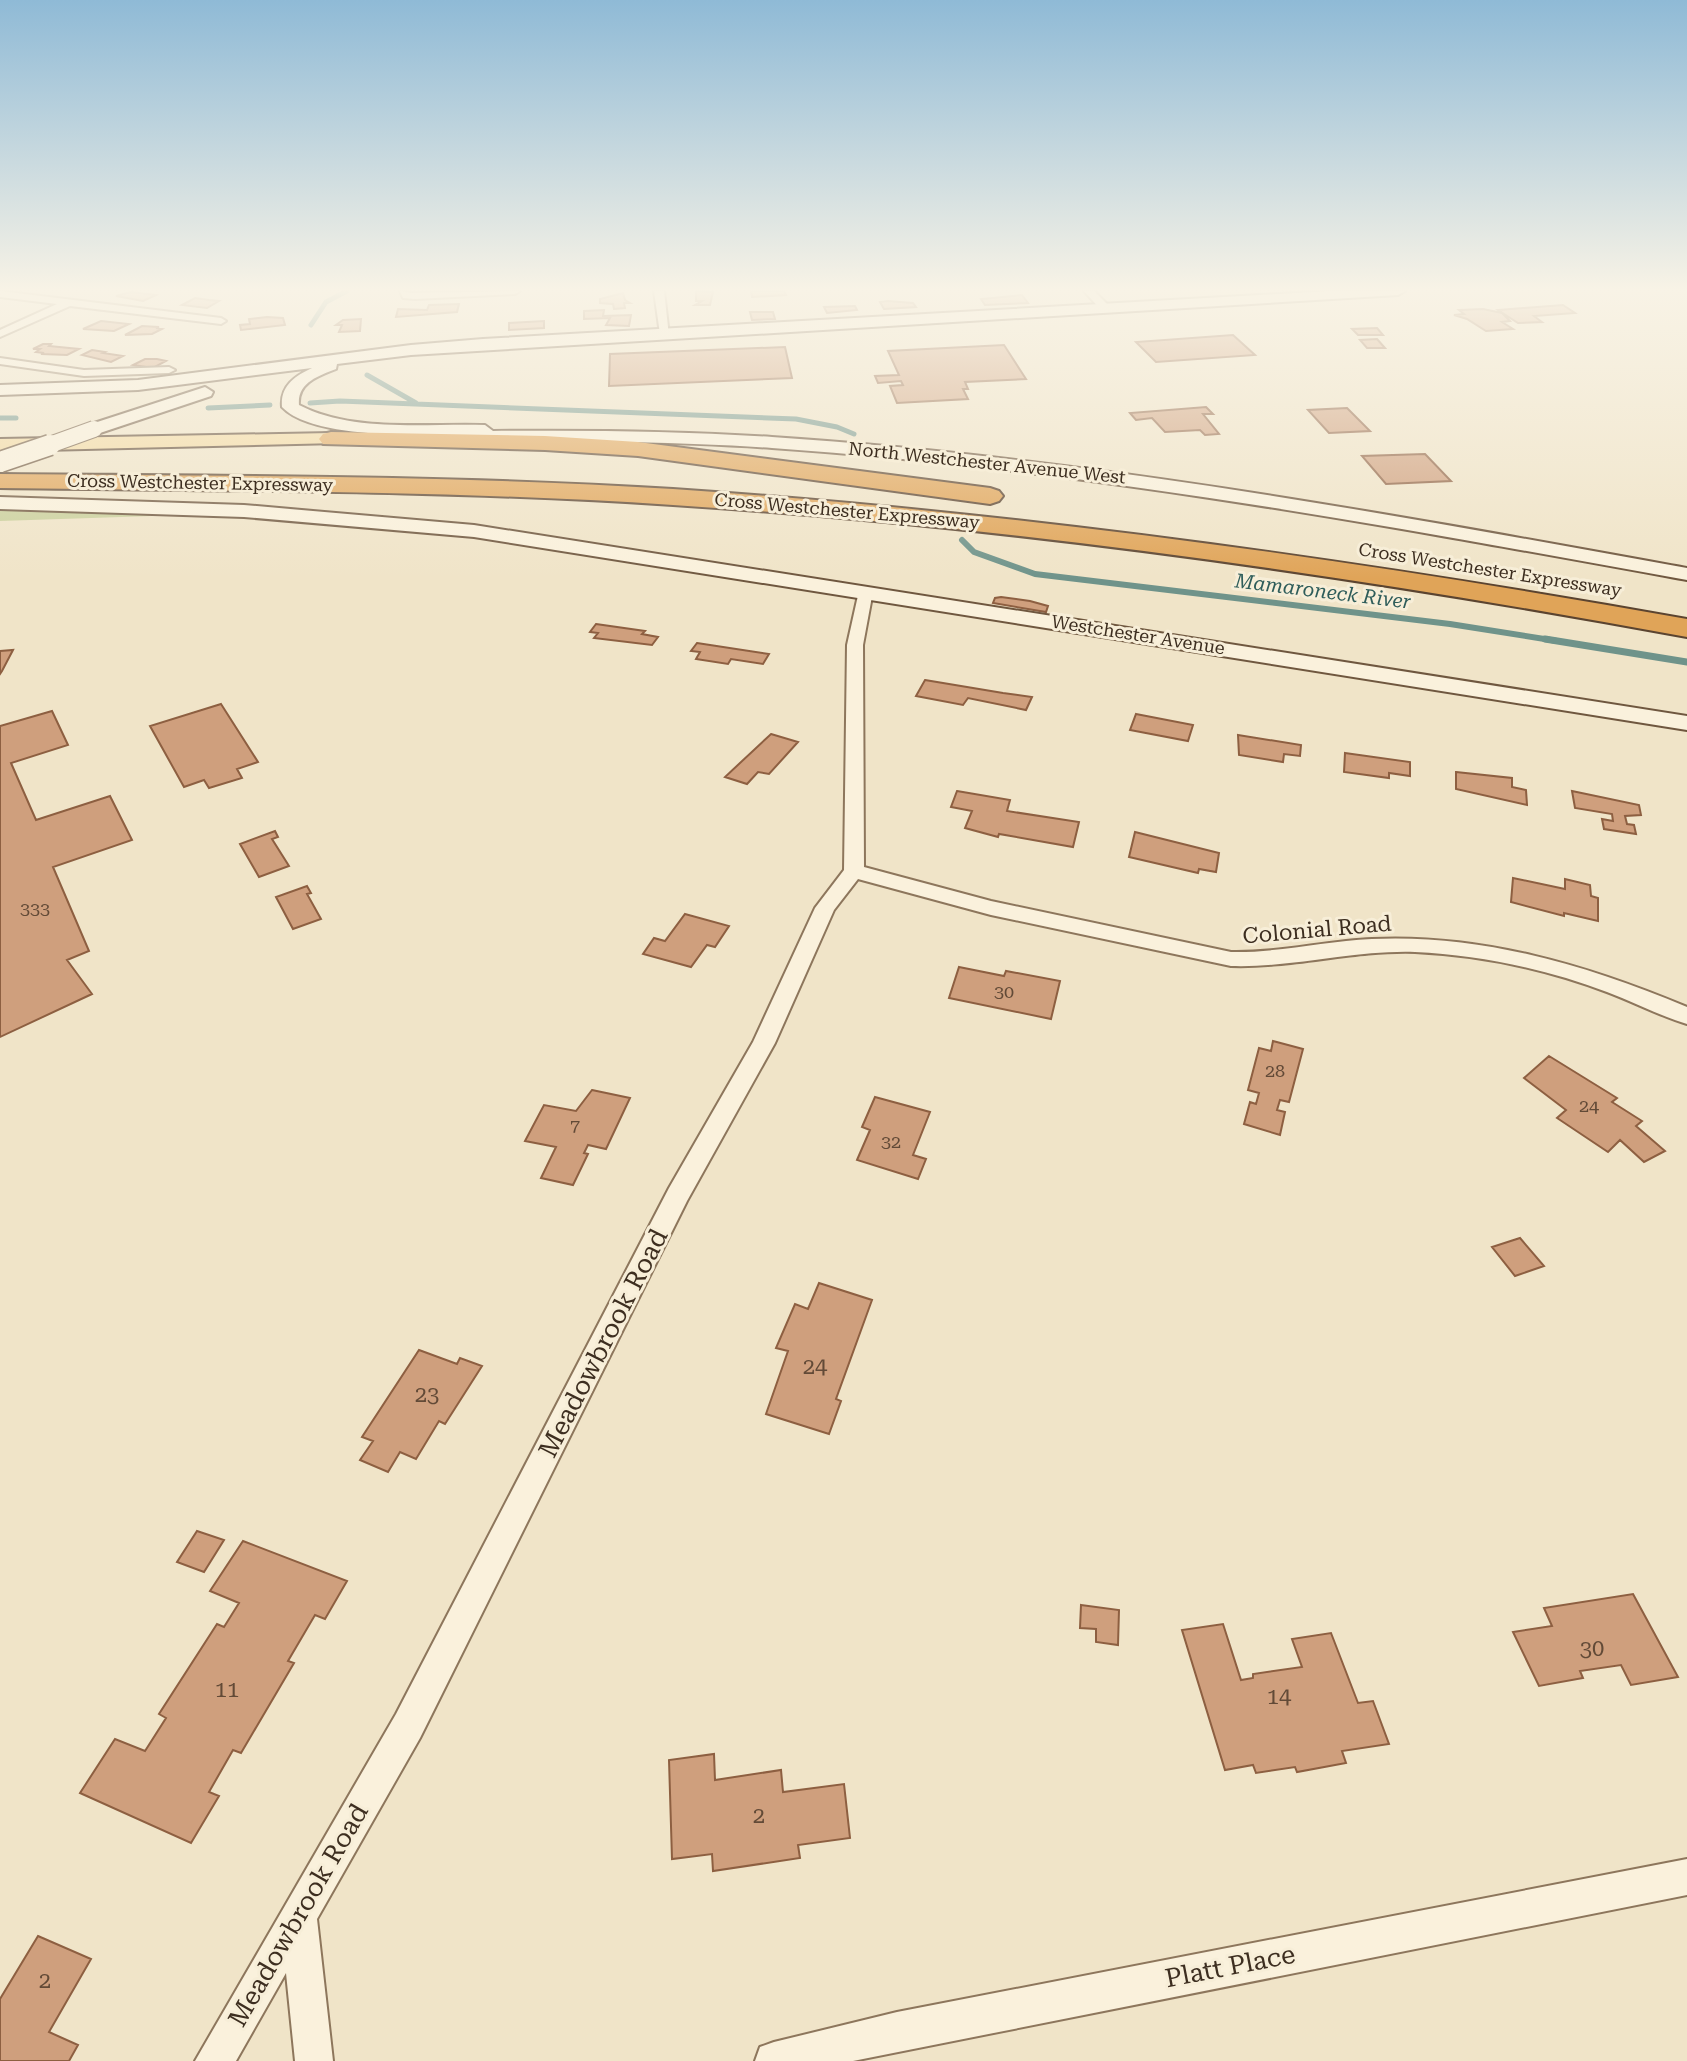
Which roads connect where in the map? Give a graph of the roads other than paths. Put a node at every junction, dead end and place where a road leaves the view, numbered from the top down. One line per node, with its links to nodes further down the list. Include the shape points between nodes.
1 (88, 387): 4 (main road)
2 (221, 387): 5 (main road)
3 (294, 387): 6 (main road, via 291,407 306,417 343,425)
4 (0, 391): 5 (main road, via 60,394 92,406)
5 (86, 430): 8 (main road, bridge, via 61,441)
6 (600, 435): 7 (main road); 16 (main road, North Westchester Avenue West, via 988,460 1143,480)
7 (331, 439): 8 (main road); 12 (highway, via 638,449)
8 (1, 452): 18 (highway, Cross Westchester Expressway, via 621,474 882,492 1118,516 1414,557)
9 (0, 481): 10 (highway, Cross Westchester Expressway)
10 (367, 485): 11 (highway); 19 (highway, Cross Westchester Expressway, via 683,497 1001,524 1369,573)
11 (0, 490)
12 (1008, 499)
13 (0, 503): 15 (main road, via 244,511 474,531)
14 (11, 524): 15 (main road, via 239,521)
15 (589, 548): 17 (main road, Westchester Avenue)
16 (1687, 574)
17 (866, 591): 20 (main road, Westchester Avenue); 21 (street, via 855,645)
18 (1687, 604)
19 (1687, 628)
20 (1687, 723)
21 (854, 871): 22 (street, Colonial Road, via 991,908 1231,959 1258,961 1373,945 1444,947 1523,959 1645,997); 24 (street, Meadowbrook Road, via 825,908 764,1043 678,1195 408,1726)
22 (1687, 1016)
23 (1687, 1877): 27 (street, Platt Place, via 913,2028)
24 (298, 1915): 25 (street, Meadowbrook Road); 26 (street)
25 (214, 2061)
26 (314, 2061)
27 (774, 2061)

